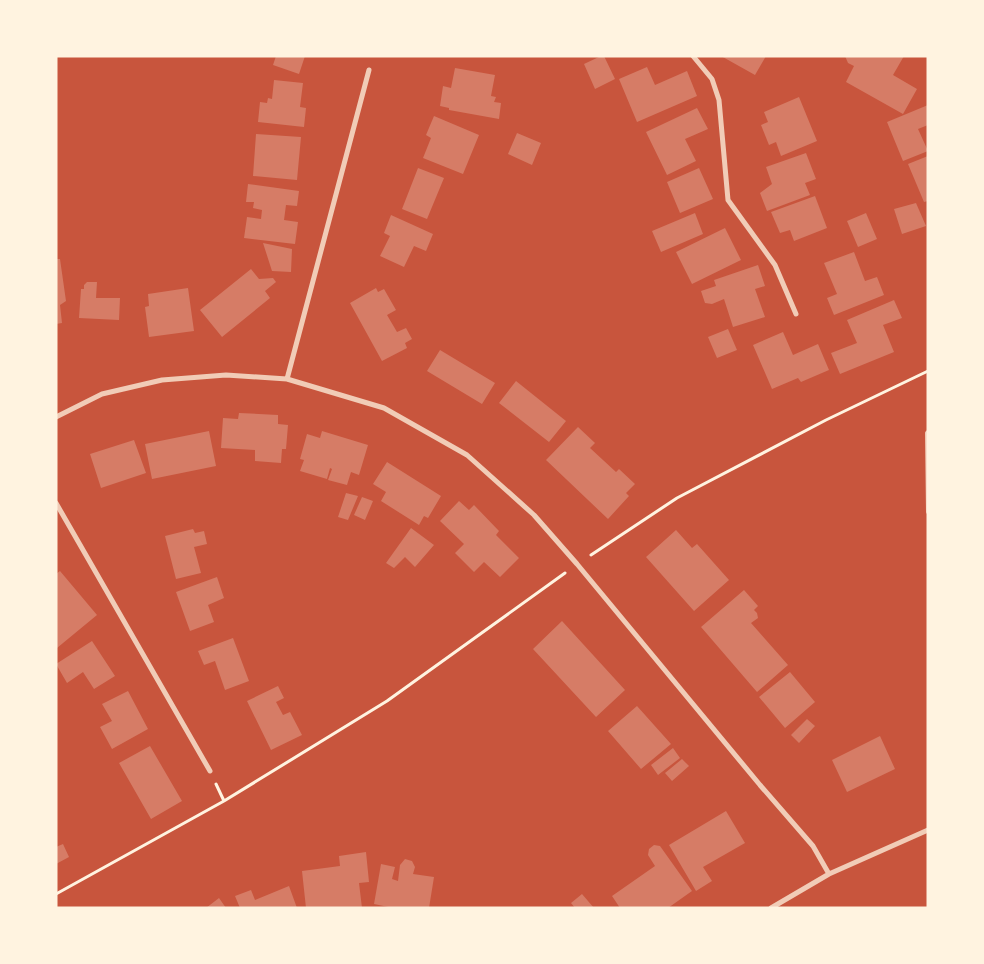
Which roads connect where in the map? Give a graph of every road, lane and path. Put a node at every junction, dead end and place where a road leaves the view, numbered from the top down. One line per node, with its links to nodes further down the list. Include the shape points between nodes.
1 (693, 56): 3 (street, via 712,79 719,100 728,200 775,265)
2 (369, 70): 5 (street)
3 (796, 314)
4 (928, 371): 10 (path, via 677,498)
5 (287, 379): 6 (street, via 226,375 162,380 102,394); 10 (street, via 384,408 467,455 534,515)
6 (56, 417)
7 (928, 432): 9 (lane)
8 (56, 503): 11 (street)
9 (928, 512)
10 (577, 564): 13 (street, via 813,846); 14 (path, via 387,701 224,801)
11 (210, 771)
12 (928, 830): 13 (street)
13 (829, 874): 15 (street)
14 (56, 894)
15 (771, 908)

